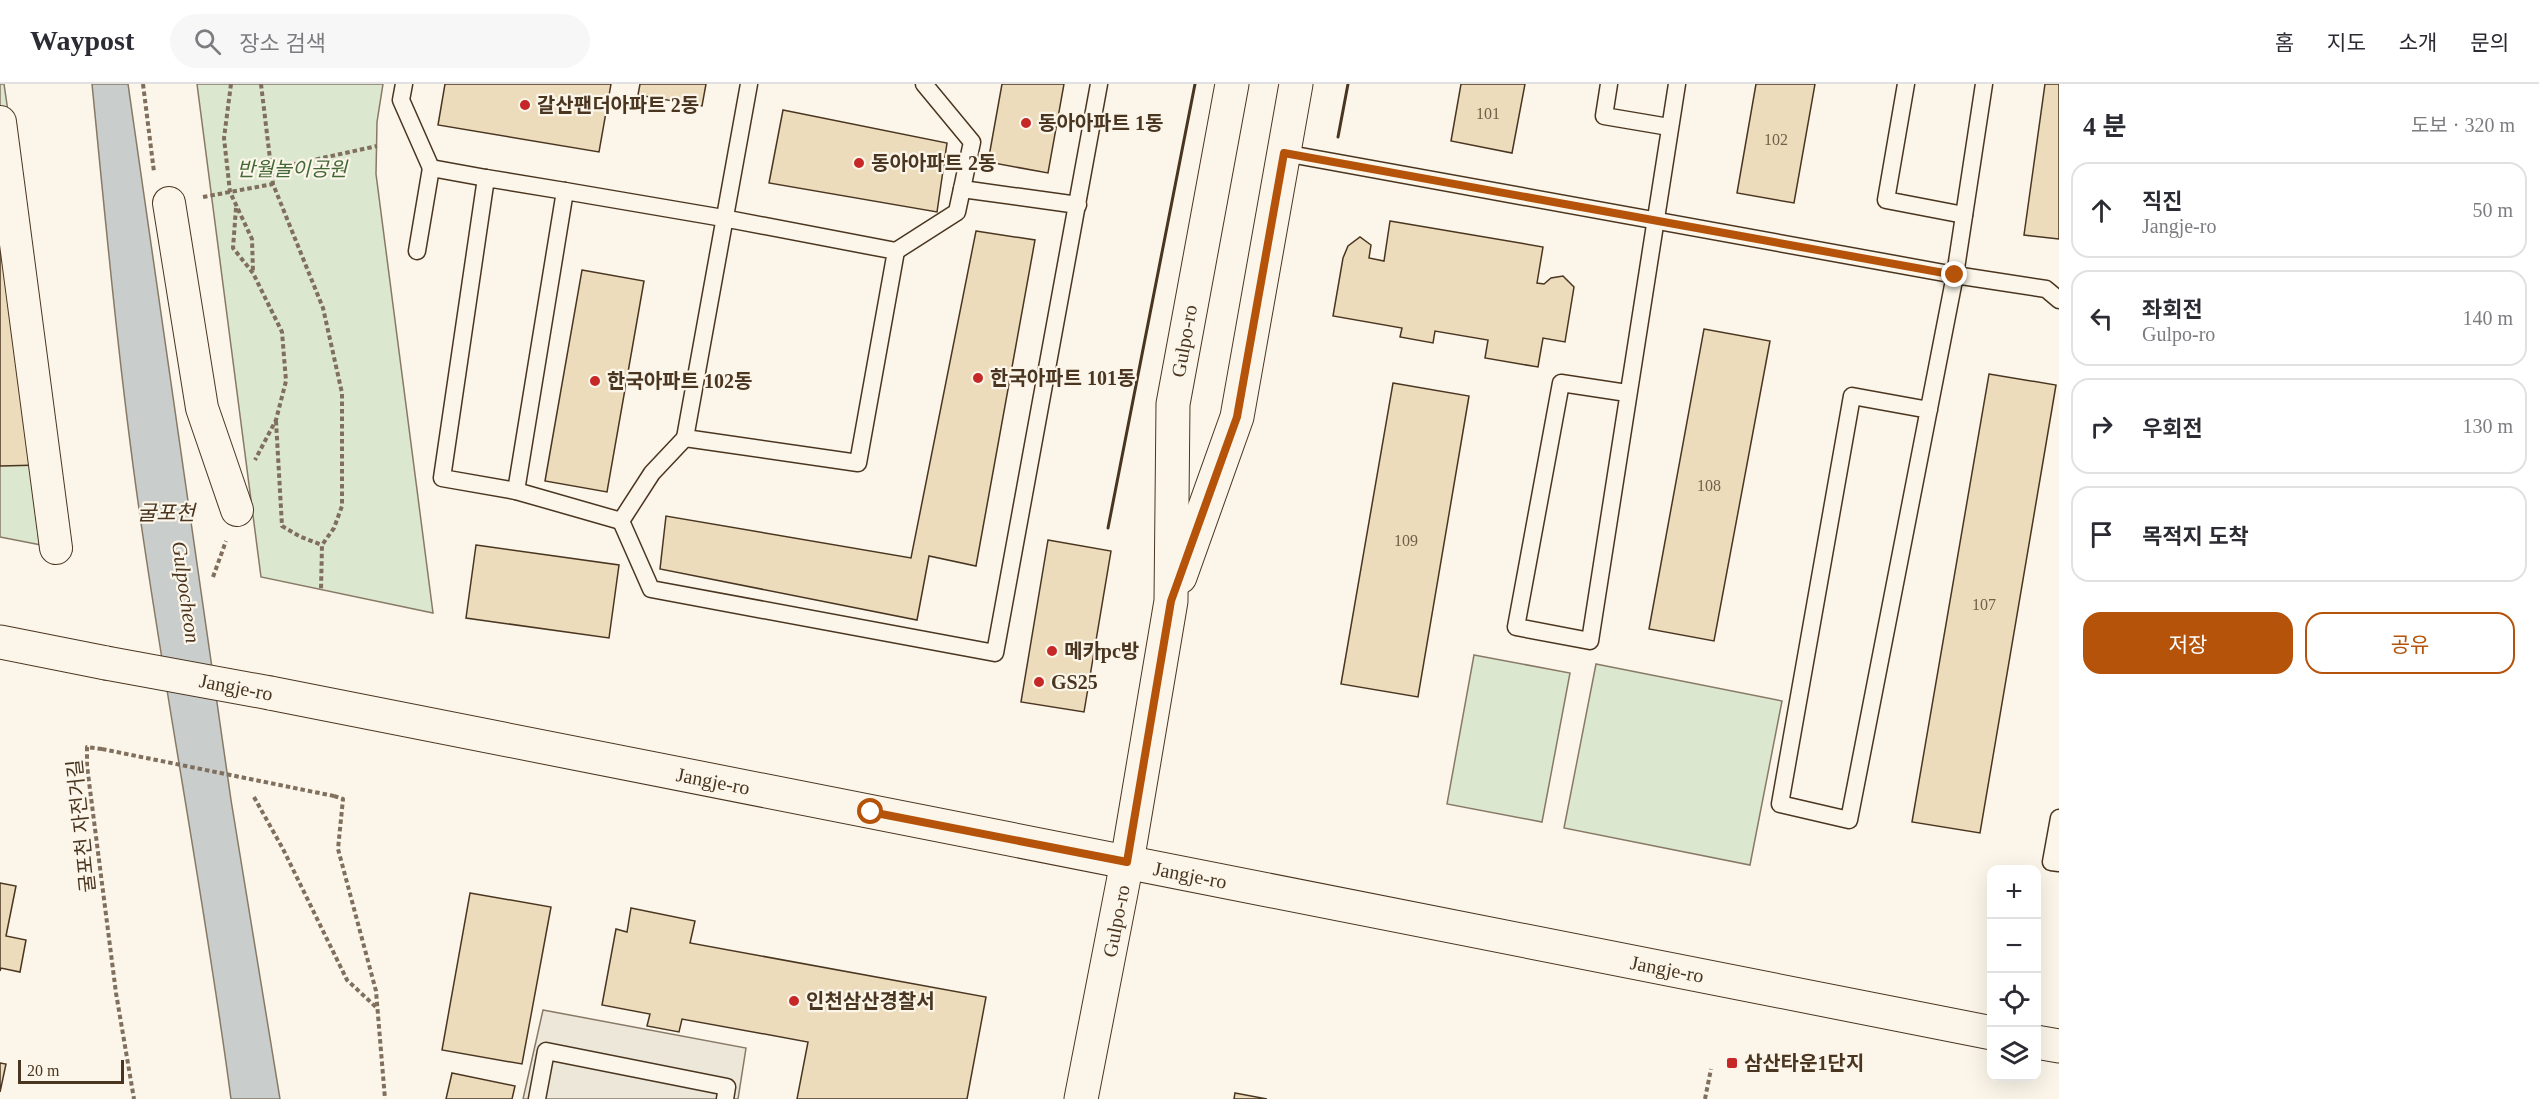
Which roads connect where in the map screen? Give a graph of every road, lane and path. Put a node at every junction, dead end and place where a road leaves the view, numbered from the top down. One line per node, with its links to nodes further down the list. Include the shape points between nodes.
1 (142, 84): 23 (path)
2 (231, 84): 24 (path, via 224,138)
3 (261, 84): 19 (path)
4 (404, 84): 18 (lane, via 401,100)
5 (749, 84): 29 (lane)
6 (924, 84): 22 (lane, via 972,142)
7 (1100, 84): 26 (lane)
8 (1232, 84): 45 (main road, Gulpo-ro, via 1173,404)
9 (1296, 84): 17 (main road, Gulpo-ro)
10 (1609, 84): 15 (lane, via 1604,116)
11 (1677, 84): 15 (lane)
12 (1906, 84): 28 (lane, via 1886,200)
13 (1984, 84): 28 (lane)
14 (0, 122): 43 (street)
15 (1669, 127): 30 (lane)
16 (377, 146): 19 (path)
17 (1284, 153): 30 (lane); 45 (main road, Gulpo-ro, via 1237,417)
18 (431, 168): 20 (lane); 31 (lane)
19 (272, 169): 21 (path)
20 (486, 177): 25 (lane); 39 (lane, via 442,478)
21 (273, 184): 24 (path); 42 (path, via 323,308 342,393 342,506)
22 (962, 189): 26 (lane); 32 (lane, via 957,212)
23 (162, 192): 40 (street, via 202,408)
24 (230, 192): 27 (path)
25 (565, 192): 29 (lane); 39 (lane)
26 (1078, 205): 41 (lane, via 995,653 651,589)
27 (236, 208): 33 (path, via 252,239); 33 (path, via 233,248)
28 (1964, 215): 34 (lane)
29 (723, 218): 32 (lane); 38 (lane)
30 (1654, 221): 34 (lane); 36 (lane)
31 (417, 251)
32 (896, 252): 38 (lane, via 858,463)
33 (253, 273): 42 (path, via 282,332 286,381 276,420 282,526)
34 (1955, 275): 35 (lane, via 2046,290); 37 (lane)
35 (2059, 300)
36 (1627, 393): 36 (lane, via 1590,641 1516,627 1561,383)
37 (1929, 410): 37 (lane, via 1849,820 1780,804 1852,396)
38 (685, 438): 41 (lane, via 652,473)
39 (516, 491): 41 (lane)
40 (237, 510)
41 (621, 521)
42 (322, 545): 44 (path)
43 (56, 548)
44 (321, 590)
45 (1171, 601): 49 (main road, Gulpo-ro)
46 (0, 642): 49 (main road, Jangje-ro, bridge)
47 (254, 797): 51 (path, via 347,980)
48 (2059, 818): 50 (lane, via 2051,862)
49 (1127, 862): 52 (main road, Jangje-ro); 60 (main road, Gulpo-ro)
50 (2059, 863)
51 (378, 1009): 56 (path, 굴포천 자전거길, bridge, via 338,849 343,799 87,747 116,993); 57 (path)
52 (1987, 1032)
53 (2041, 1043): 54 (main road)
54 (2059, 1047)
55 (1711, 1069): 61 (path)
56 (134, 1099)
57 (385, 1099)
58 (537, 1099): 59 (lane, via 546,1051 727,1087)
59 (725, 1099)
60 (1082, 1099)
61 (1705, 1099)

